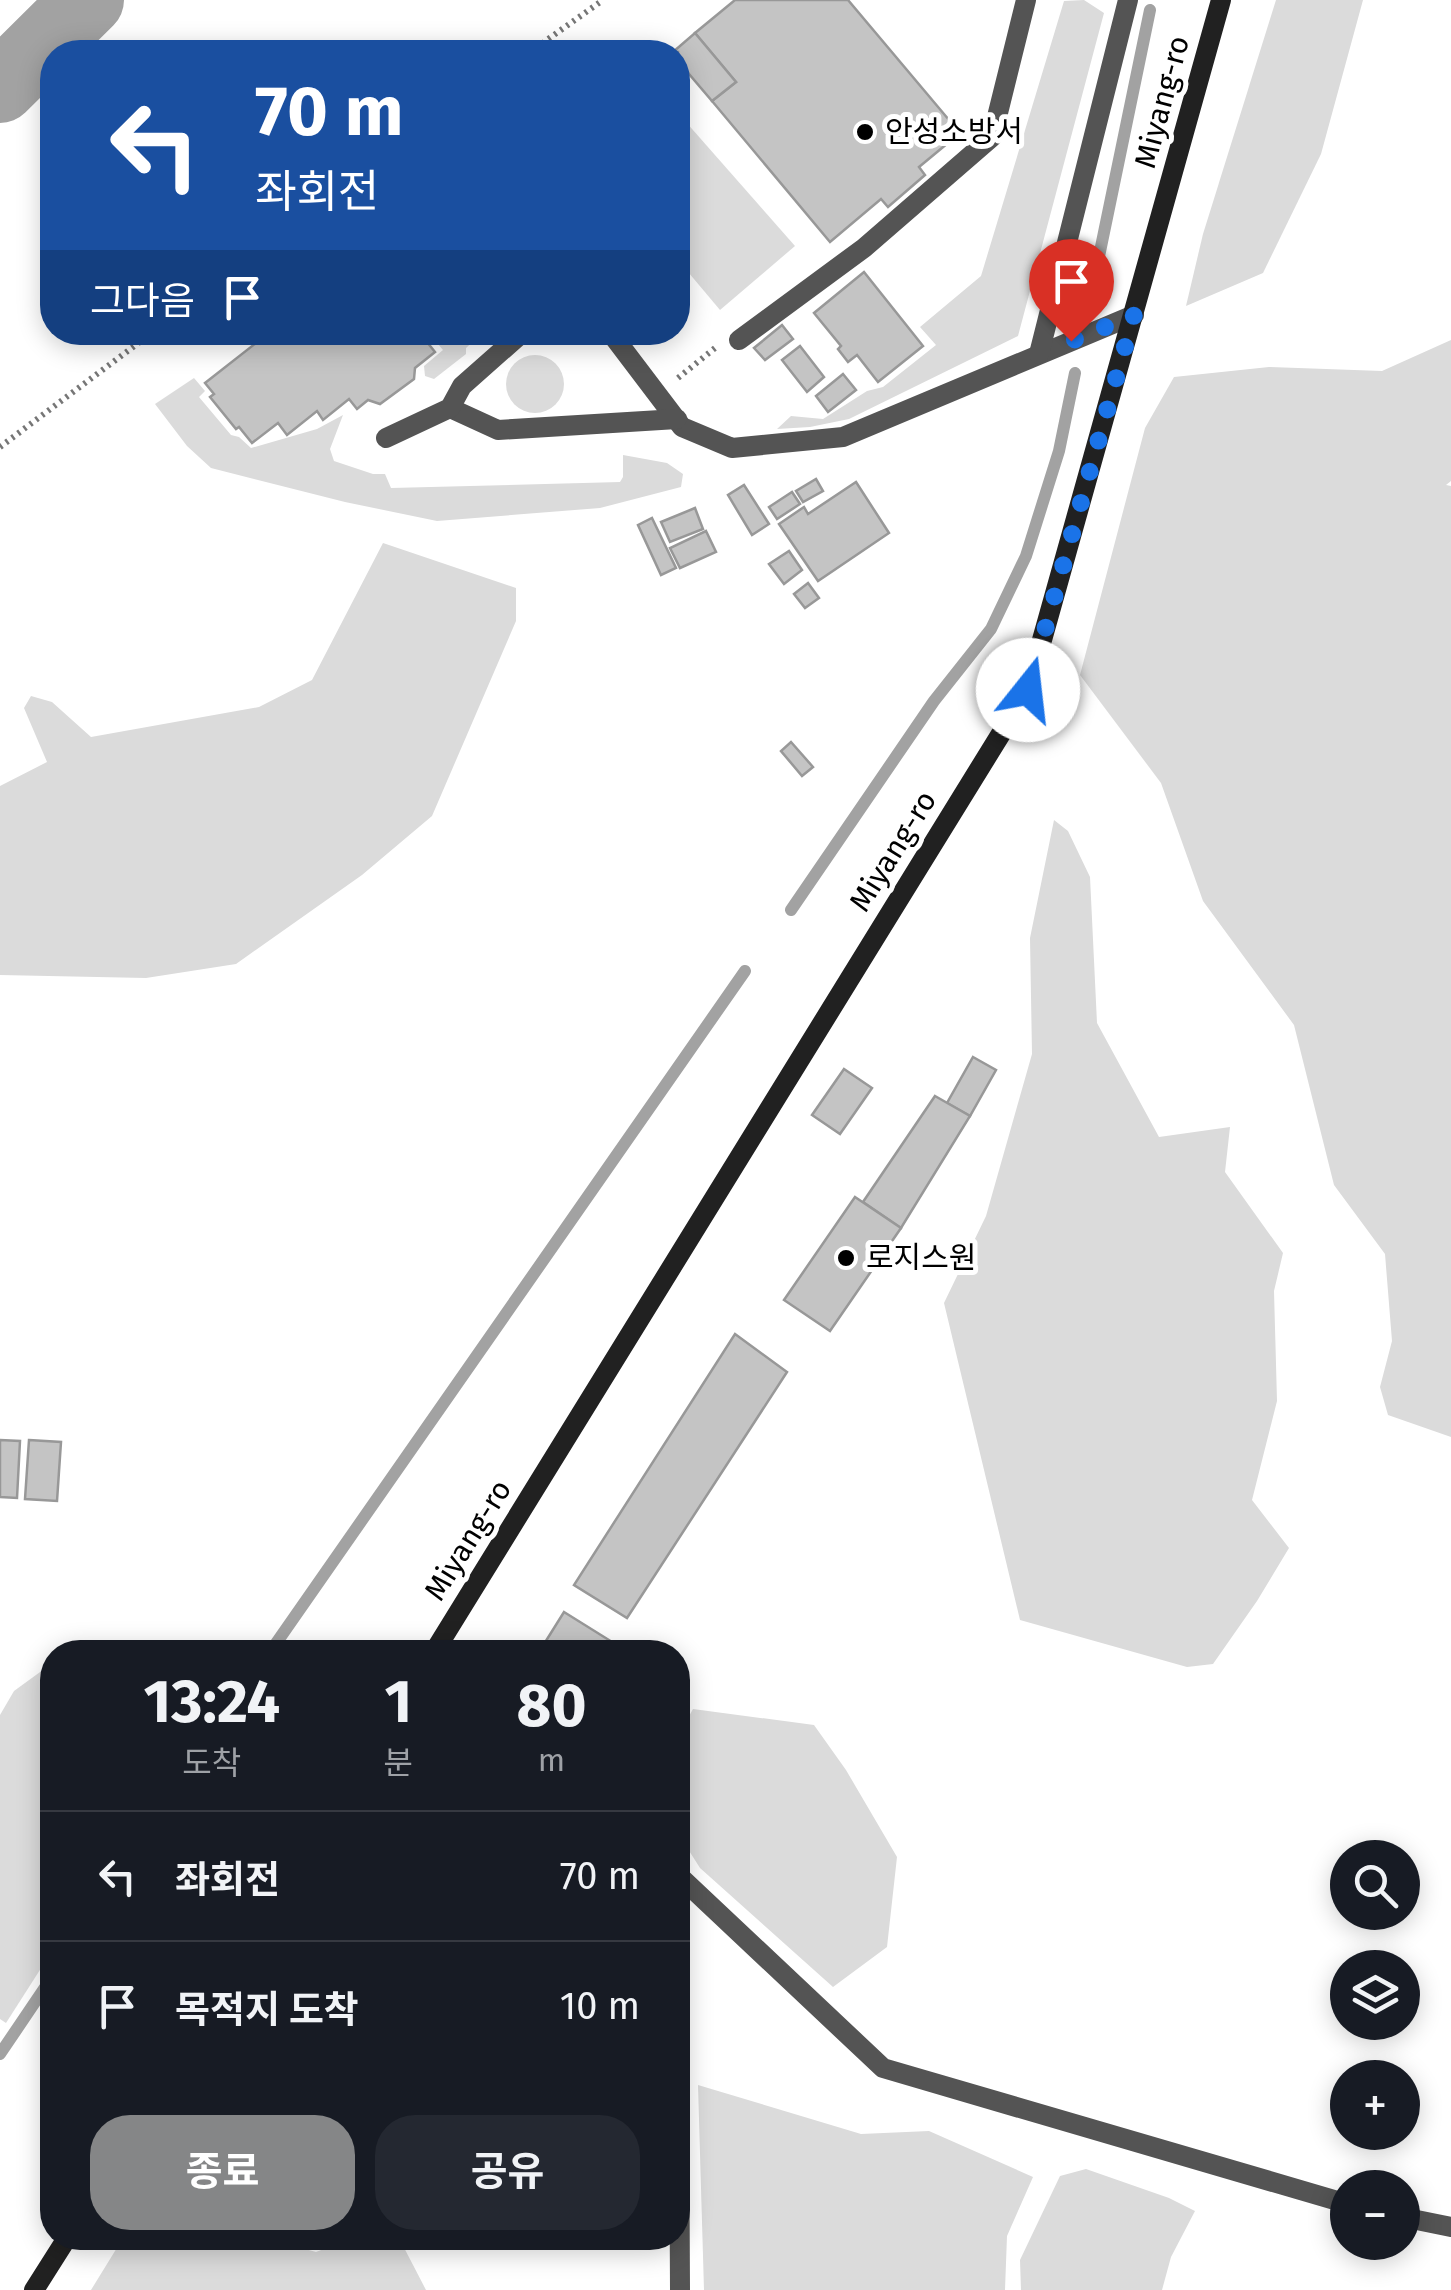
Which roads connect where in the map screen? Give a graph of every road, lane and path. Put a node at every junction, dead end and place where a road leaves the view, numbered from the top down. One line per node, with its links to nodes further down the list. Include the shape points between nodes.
1 (603, 0): 5 (path)
2 (1026, 0): 7 (street, via 992,137 864,248)
3 (1128, 0): 11 (street)
4 (1222, 0): 6 (main road, Miyang-ro)
5 (547, 40)
6 (1134, 315): 11 (street); 17 (main road, Miyang-ro, via 1028,690)
7 (739, 340): 12 (path, via 716,348)
8 (136, 345): 16 (path)
9 (508, 345): 13 (street, via 462,386)
10 (620, 345): 12 (street)
11 (1039, 354): 14 (street, via 843,436 732,448)
12 (658, 394): 14 (street)
13 (450, 408): 14 (street, via 498,430); 15 (street)
14 (676, 420)
15 (386, 438)
16 (0, 447)
17 (441, 1640)
18 (690, 1889): 19 (street, via 884,2068)
19 (1330, 2199)
20 (1420, 2221): 21 (street)
21 (1451, 2227)
22 (59, 2250): 24 (main road)
23 (680, 2250): 25 (street)
24 (34, 2290)
25 (680, 2290)

